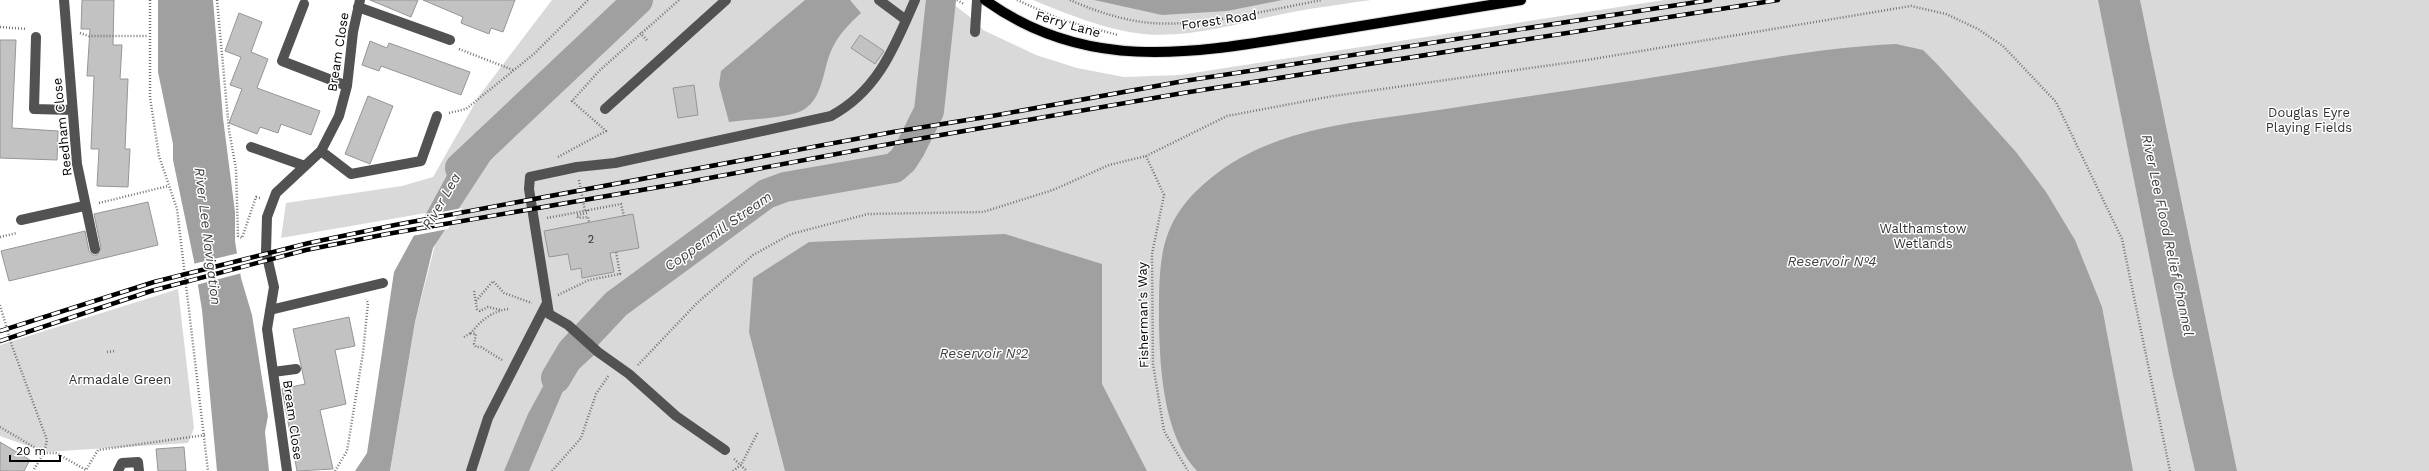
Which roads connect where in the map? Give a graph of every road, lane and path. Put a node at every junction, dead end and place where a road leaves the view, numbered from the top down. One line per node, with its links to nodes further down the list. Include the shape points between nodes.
1 (64, 0): 18 (street, Reedham Close)
2 (150, 0): 21 (path)
3 (217, 0): 39 (path, via 229,130 236,169 238,236 242,238 256,196)
4 (588, 0): 27 (path)
5 (679, 0): 20 (path)
6 (726, 0): 29 (street)
7 (879, 0): 17 (street)
8 (915, 0): 17 (street)
9 (977, 0): 19 (street)
10 (1017, 0): 22 (path, via 1062,20)
11 (1070, 0): 12 (path, via 1106,14 1152,23 1194,22)
12 (1322, 0)
13 (1522, 0): 26 (main road, Forest Road, via 1213,50)
14 (989, 1): 26 (main road, Ferry Lane, via 1015,20 1038,30)
15 (359, 3): 24 (street); 28 (street, Bream Close)
16 (304, 4): 28 (street, via 282,61)
17 (906, 20): 37 (street, via 886,65 873,83 858,99 831,116 614,163)
18 (66, 30): 21 (path, via 89,36); 30 (street, Reedham Close)
19 (975, 32)
20 (640, 33): 25 (path); 35 (path, via 599,71 572,101 606,131)
21 (149, 36): 38 (path, via 150,97 159,156)
22 (1124, 36)
23 (36, 37): 30 (street, via 34,109)
24 (450, 40): 27 (path, via 457,49)
25 (647, 40)
26 (1127, 52)
27 (513, 70): 31 (path, via 466,109)
28 (348, 86): 33 (street, Bream Close, via 339,116)
29 (605, 109)
30 (72, 110): 40 (street, Reedham Close)
31 (437, 116): 33 (street, via 421,161 351,174)
32 (251, 147): 36 (street)
33 (320, 151): 36 (street, Bream Close)
34 (1146, 156): 65 (path, via 1109,165 1052,190 983,212 868,214 790,234 753,255 702,298); 83 (path, Fisherman's Way, via 1164,195 1152,254 1153,364 1164,430); 84 (path, via 1227,116 1333,96 1587,60 1911,6 1946,14 1978,28 2003,46 2056,102 2122,239)
35 (552, 160)
36 (306, 166): 39 (street, Bream Close, via 282,186)
37 (577, 167): 41 (path); 44 (street, via 530,177 529,189)
38 (168, 186): 40 (path); 68 (path, via 176,209)
39 (272, 202): 55 (street, Bream Close, via 267,217 265,245 274,287)
40 (84, 206): 43 (street); 46 (street, Reedham Close)
41 (586, 213): 42 (path, via 621,204); 44 (path); 45 (path)
42 (624, 216)
43 (21, 220)
44 (534, 220): 52 (street, via 546,285)
45 (589, 222)
46 (95, 249)
47 (616, 252): 52 (path, via 620,274 589,278 550,299)
48 (383, 283): 49 (street)
49 (361, 289): 55 (street); 78 (path, via 368,303 363,353 348,451)
50 (474, 291): 51 (path)
51 (476, 301): 52 (path, via 492,280 504,293); 56 (path, via 477,309 480,311 488,307)
52 (546, 304): 61 (street); 62 (street, via 549,314 568,325)
53 (0, 305): 70 (path, via 12,346 47,440)
54 (509, 309): 56 (path)
55 (270, 310): 64 (street, Bream Close, via 267,329)
56 (501, 310): 57 (path, via 483,320)
57 (471, 333): 58 (path); 61 (path, via 476,334 476,347 481,347 500,360 514,352)
58 (464, 337)
59 (116, 351): 60 (path)
60 (106, 352)
61 (520, 355): 79 (street, via 488,418)
62 (616, 365): 65 (street); 80 (path, via 596,394 581,438)
63 (296, 369): 64 (street, Bream Close)
64 (273, 372): 77 (street, Bream Close)
65 (629, 374): 69 (street, via 676,416)
66 (0, 427): 70 (path)
67 (758, 432): 71 (path)
68 (205, 435): 72 (path, via 98,450); 76 (path)
69 (725, 450)
70 (44, 453): 72 (path, via 56,453); 73 (path)
71 (741, 465): 81 (path); 82 (path)
72 (87, 470)
73 (33, 471)
74 (118, 471): 75 (street, via 122,463 138,462)
75 (139, 471)
76 (208, 471)
77 (287, 471)
78 (335, 471)
79 (471, 471)
80 (552, 471)
81 (733, 471)
82 (747, 471)
83 (1188, 471)
84 (2170, 471)

